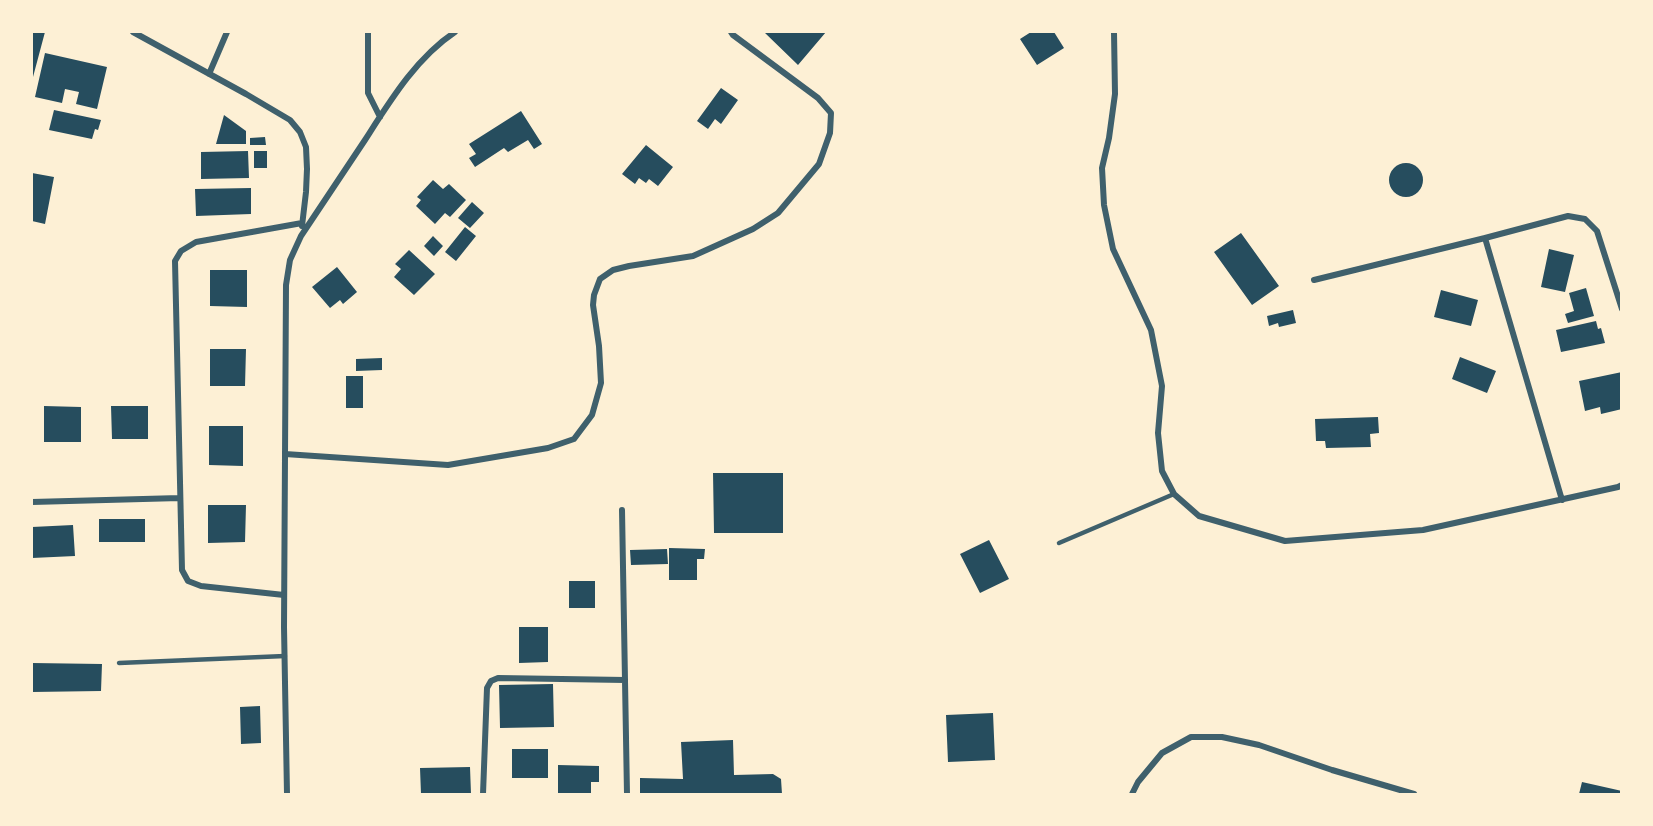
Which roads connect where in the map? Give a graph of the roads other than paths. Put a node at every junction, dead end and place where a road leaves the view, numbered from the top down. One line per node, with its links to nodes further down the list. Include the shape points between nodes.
1 (133, 32): 7 (street)
2 (227, 32): 7 (street)
3 (368, 32): 8 (street, via 368,93)
4 (455, 32): 8 (street, via 426,56)
5 (731, 32): 14 (street, via 818,98 831,113 830,133 819,164 778,213 753,229 693,256 629,266 600,279 593,305 601,383 592,416 574,439 548,448 448,465)
6 (1114, 32): 16 (street, via 1115,94 1102,168 1104,205 1113,249 1151,330 1162,386 1158,433 1162,471)
7 (209, 74): 9 (street, via 290,120 300,132 306,147 307,169)
8 (380, 117): 10 (street)
9 (302, 222): 10 (street); 17 (street, via 196,242 180,251 175,261)
10 (301, 236): 14 (street, via 290,260 286,285)
11 (1485, 238): 12 (street); 13 (street, via 1568,216 1585,219 1597,231); 18 (street)
12 (1314, 280)
13 (1622, 309)
14 (285, 454): 22 (street)
15 (1622, 486): 18 (street)
16 (1174, 494): 18 (street, via 1199,516 1285,541 1423,530); 21 (lane)
17 (180, 498): 19 (street); 22 (street, via 182,570 188,581 201,586)
18 (1562, 500)
19 (32, 502)
20 (622, 510): 25 (street)
21 (1059, 543)
22 (284, 595): 23 (street)
23 (285, 656): 24 (lane); 26 (street)
24 (119, 663)
25 (625, 680): 27 (street, via 491,681 487,688); 28 (street)
26 (287, 795)
27 (483, 795)
28 (627, 795)
29 (1132, 795): 30 (street, via 1162,753 1191,737 1222,737 1259,745)
30 (1414, 795)

